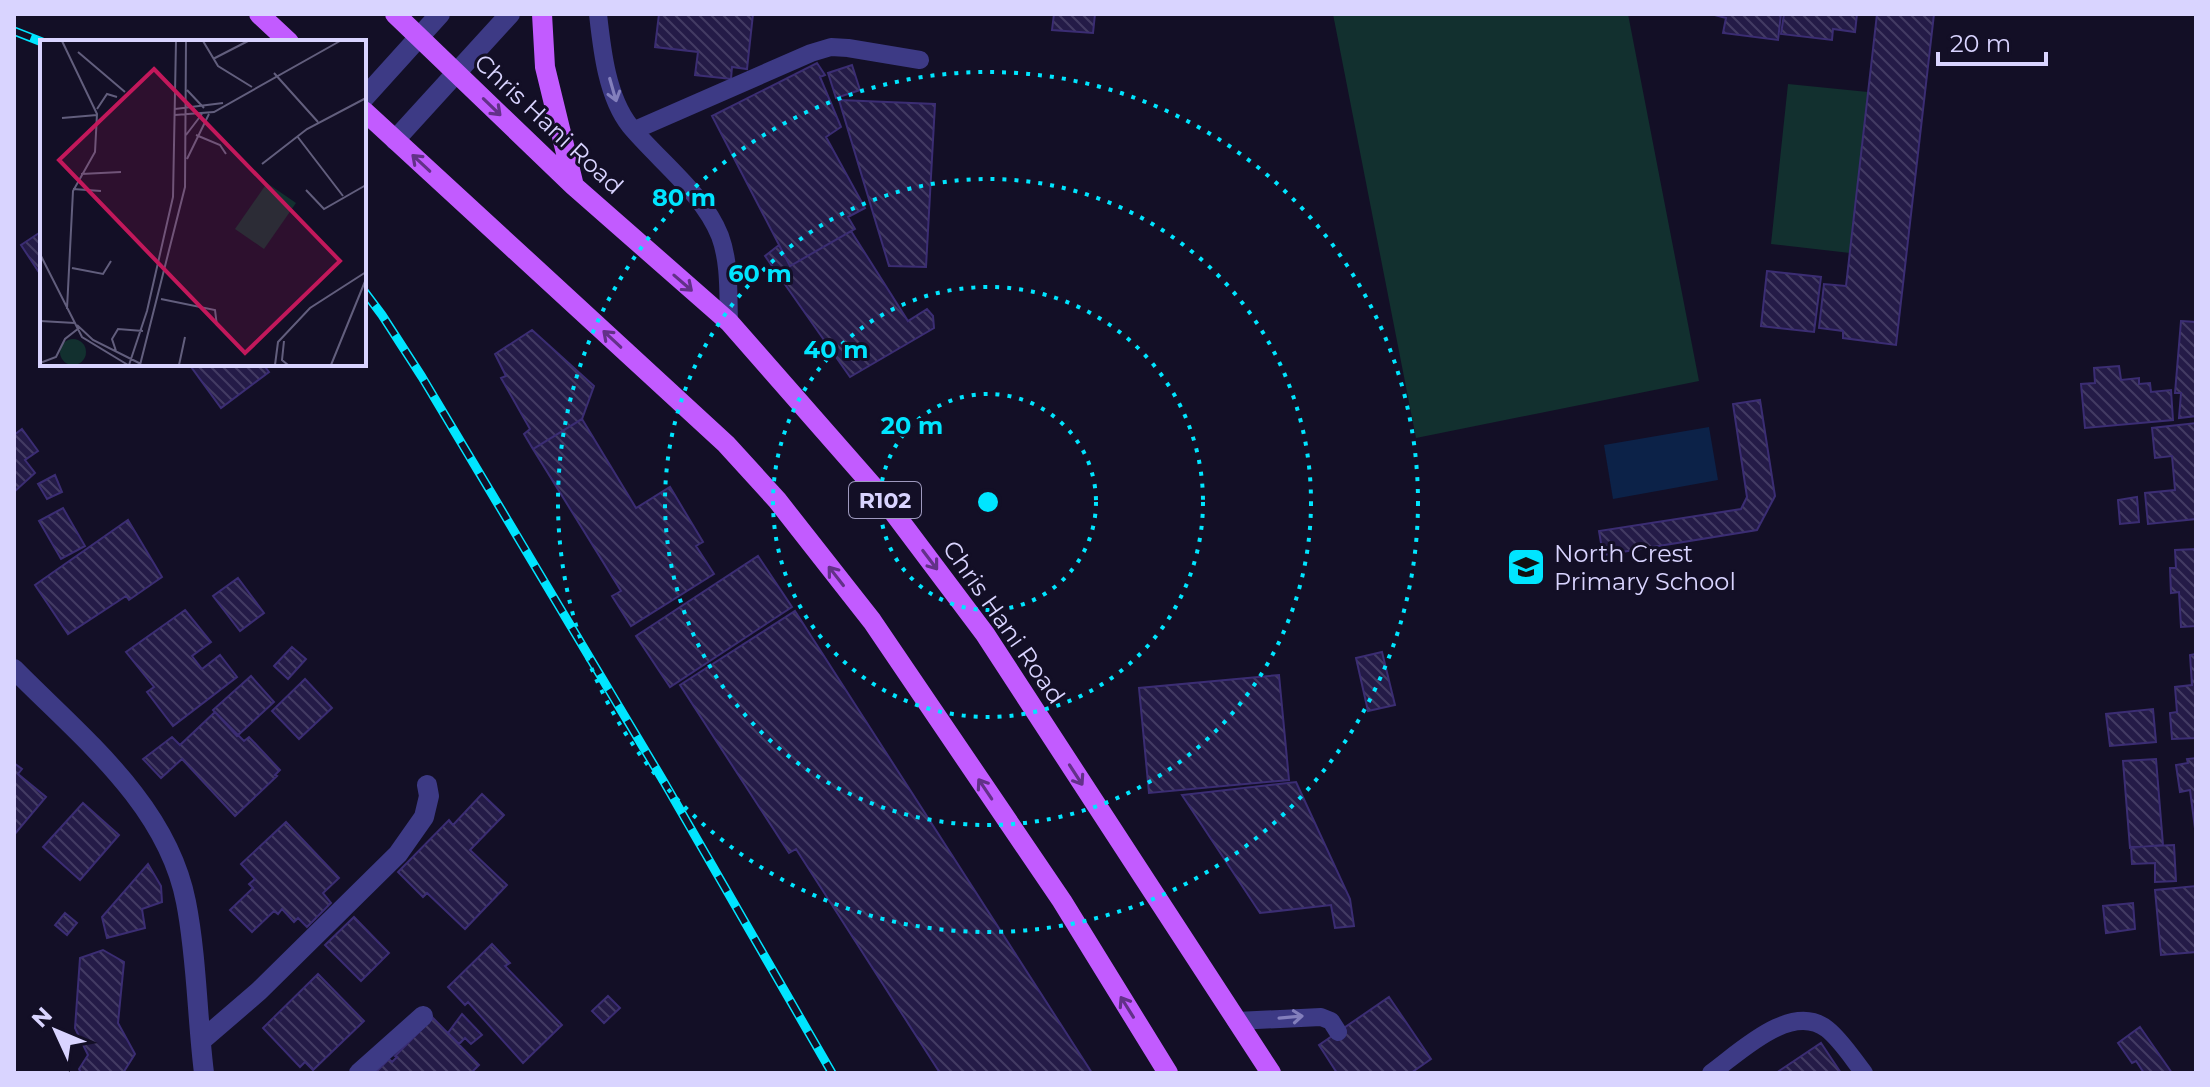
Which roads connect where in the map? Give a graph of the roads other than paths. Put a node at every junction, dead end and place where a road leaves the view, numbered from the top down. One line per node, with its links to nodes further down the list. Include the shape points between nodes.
1 (259, 14): 8 (main road)
2 (395, 14): 7 (main road, Chris Hani Road / R102)
3 (440, 14): 7 (street)
4 (510, 14): 10 (street)
5 (542, 14): 15 (main road, via 545,67)
6 (598, 14): 13 (lane, one-way to 13, via 602,53 618,105)
7 (420, 37): 10 (main road, Chris Hani Road / R102); 11 (street)
8 (287, 40)
9 (920, 60): 13 (lane, via 831,47)
10 (457, 73): 14 (street); 15 (main road, Chris Hani Road / R102, one-way to 15)
11 (366, 96)
12 (366, 113): 14 (main road)
13 (635, 130): 16 (lane, via 711,217 727,266)
14 (395, 140): 25 (main road, one-way to 14, via 1062,901 872,621 777,500 715,433)
15 (574, 186): 16 (main road, Chris Hani Road / R102, one-way to 16)
16 (729, 322): 20 (main road, Chris Hani Road / R102, one-way to 20, via 879,493 985,634)
17 (14, 669): 22 (street, via 126,783 155,823 186,901)
18 (427, 785): 22 (street, via 424,817 398,854)
19 (423, 1016): 24 (street)
20 (1236, 1021): 21 (lane, one-way to 21, via 1321,1017); 26 (main road, Chris Hani Road / R102)
21 (1338, 1032)
22 (201, 1041): 23 (street)
23 (204, 1073)
24 (359, 1073)
25 (1168, 1073)
26 (1271, 1073)
27 (1711, 1073): 28 (lane, via 1768,1032 1793,1021 1829,1030)
28 (1864, 1073)

